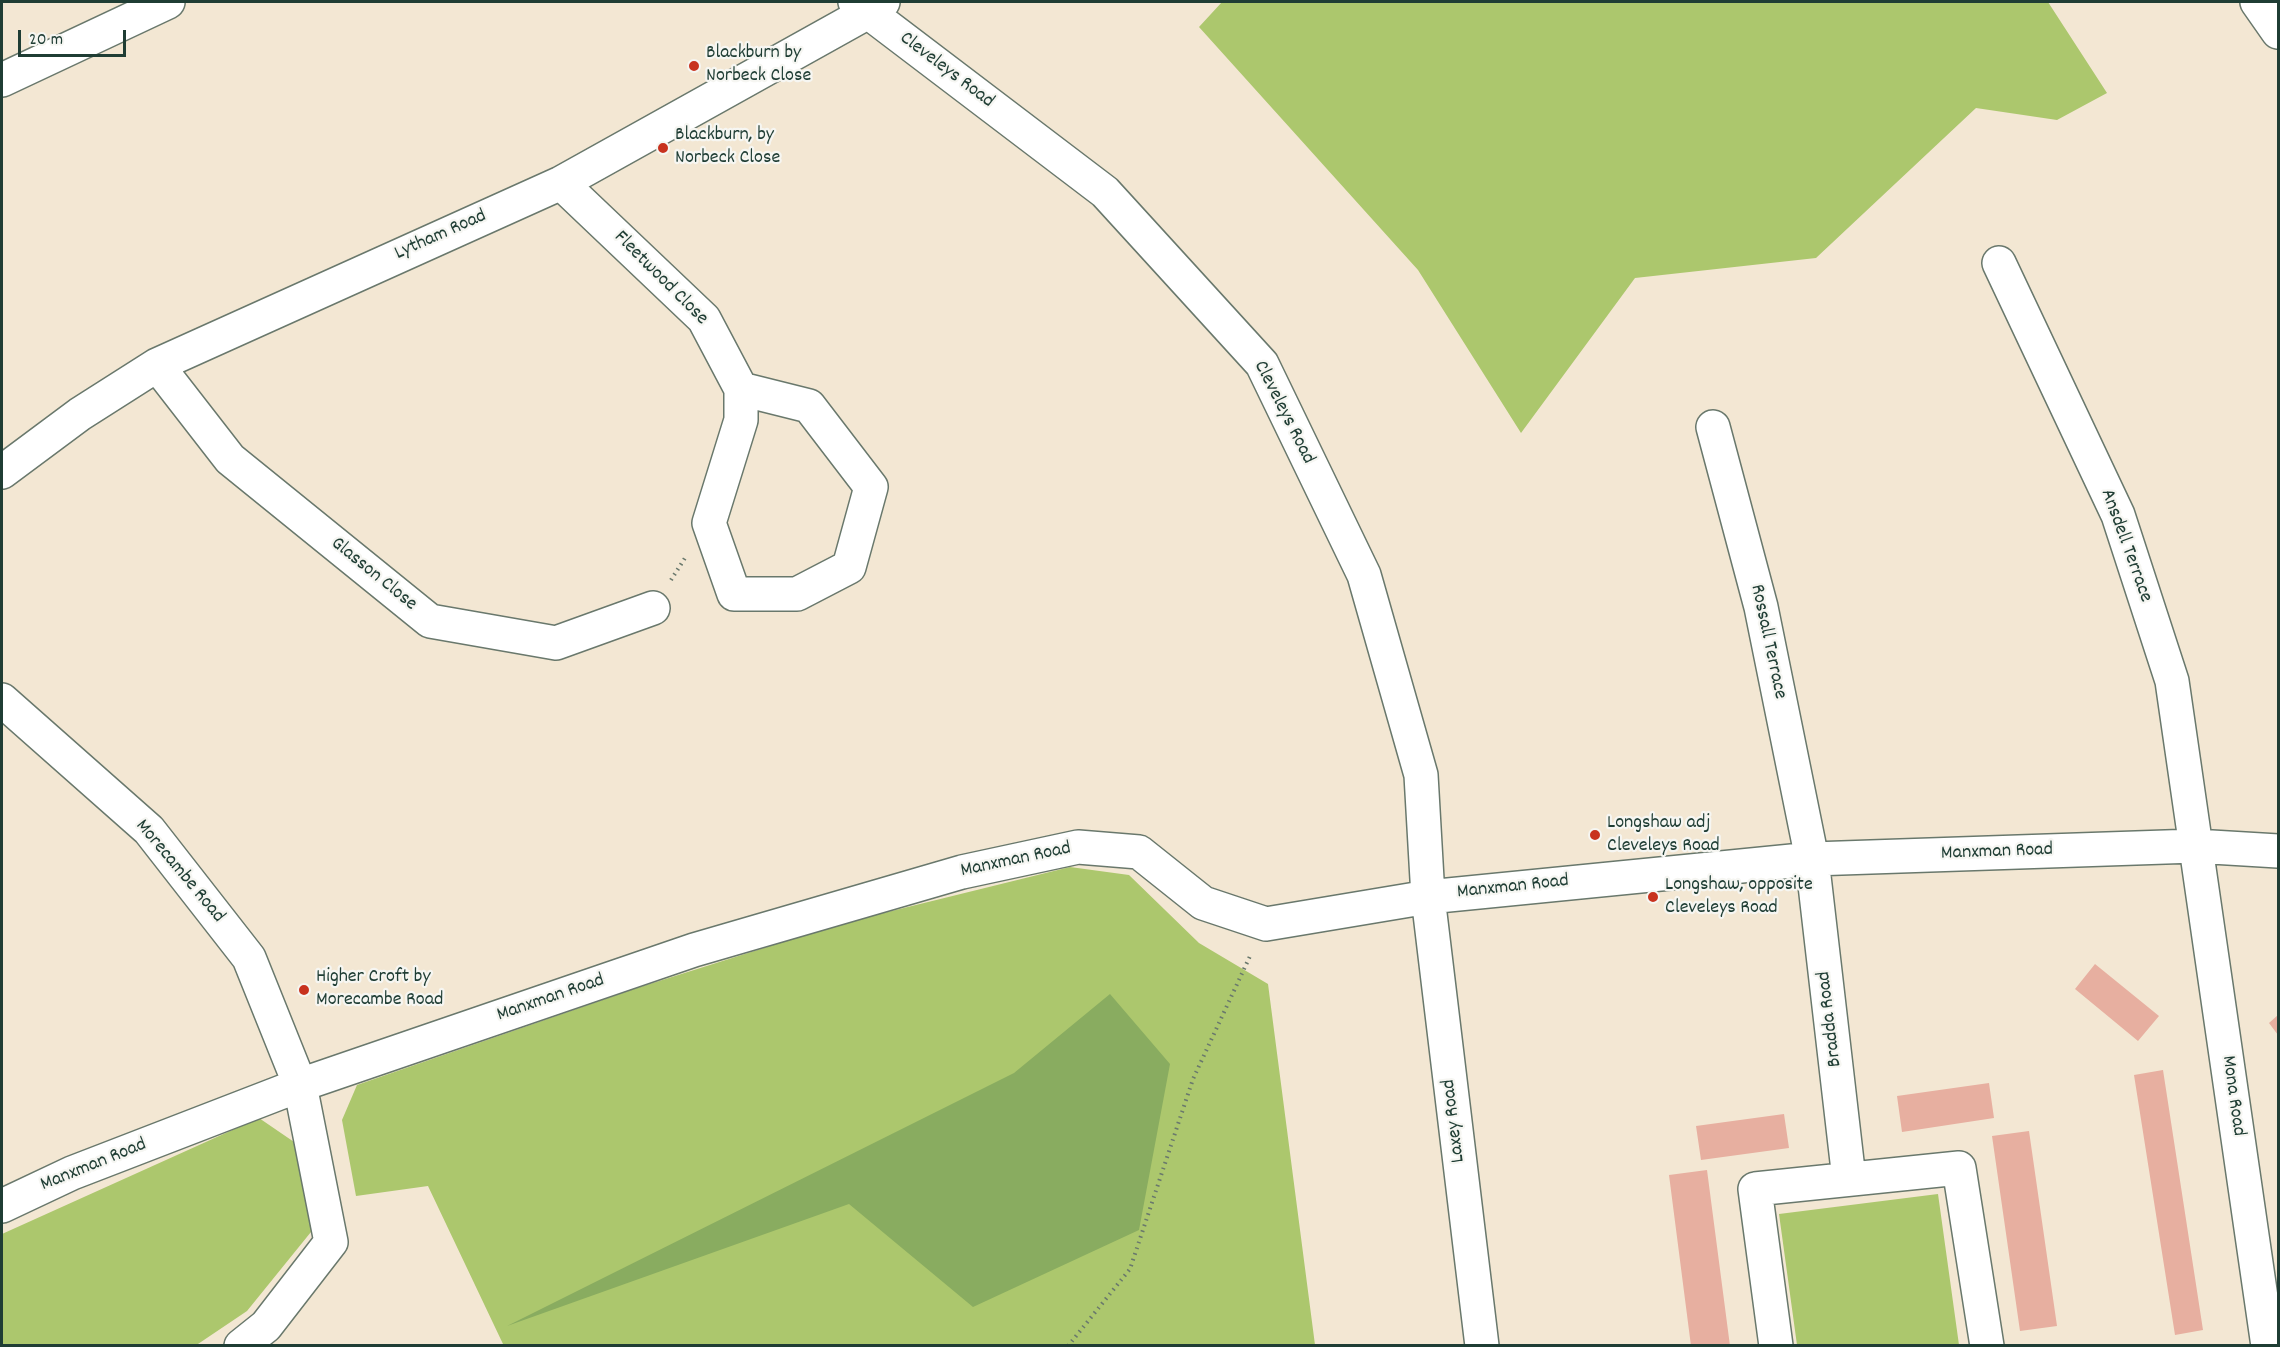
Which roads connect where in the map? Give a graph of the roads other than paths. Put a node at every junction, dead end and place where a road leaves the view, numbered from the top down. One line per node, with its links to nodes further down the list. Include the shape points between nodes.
1 (168, 2): 5 (street)
2 (2257, 2): 4 (street)
3 (869, 5): 6 (street, Lytham Road); 17 (street, Cleveleys Road, via 1105,192 1262,364 1364,575 1420,775)
4 (2278, 32)
5 (2, 80)
6 (561, 183): 8 (street, Lytham Road); 9 (street, Fleetwood Close, via 704,319)
7 (1999, 263): 14 (street, Ansdell Terrace, via 2118,515 2172,681)
8 (157, 364): 11 (street, Lytham Road); 12 (street, Glasson Close, via 230,459 430,621 556,643)
9 (741, 389): 9 (street, Fleetwood Close, via 741,420 709,523 734,594 797,594 849,567 872,487 809,406)
10 (1713, 427): 16 (street, Rossall Terrace, via 1761,607)
11 (2, 472)
12 (653, 608)
13 (2, 700): 18 (street, Morecambe Road, via 149,830 249,958)
14 (2195, 846): 15 (street, Manxman Road); 16 (street, Manxman Road); 25 (street, Mona Road)
15 (2278, 851)
16 (1812, 859): 17 (street, Manxman Road); 19 (street, Bradda Road)
17 (1428, 897): 18 (street, Manxman Road, via 1266,924 1203,903 1138,852 1078,848 962,872 694,950); 22 (street, Laxey Road)
18 (300, 1085): 20 (street, Manxman Road, via 72,1173); 21 (street, Morecambe Road, via 331,1242 266,1326)
19 (1849, 1179): 23 (street, via 1755,1189); 24 (street, via 1959,1168)
20 (2, 1206)
21 (241, 1346)
22 (1482, 1346)
23 (1776, 1346)
24 (1987, 1346)
25 (2268, 1346)

